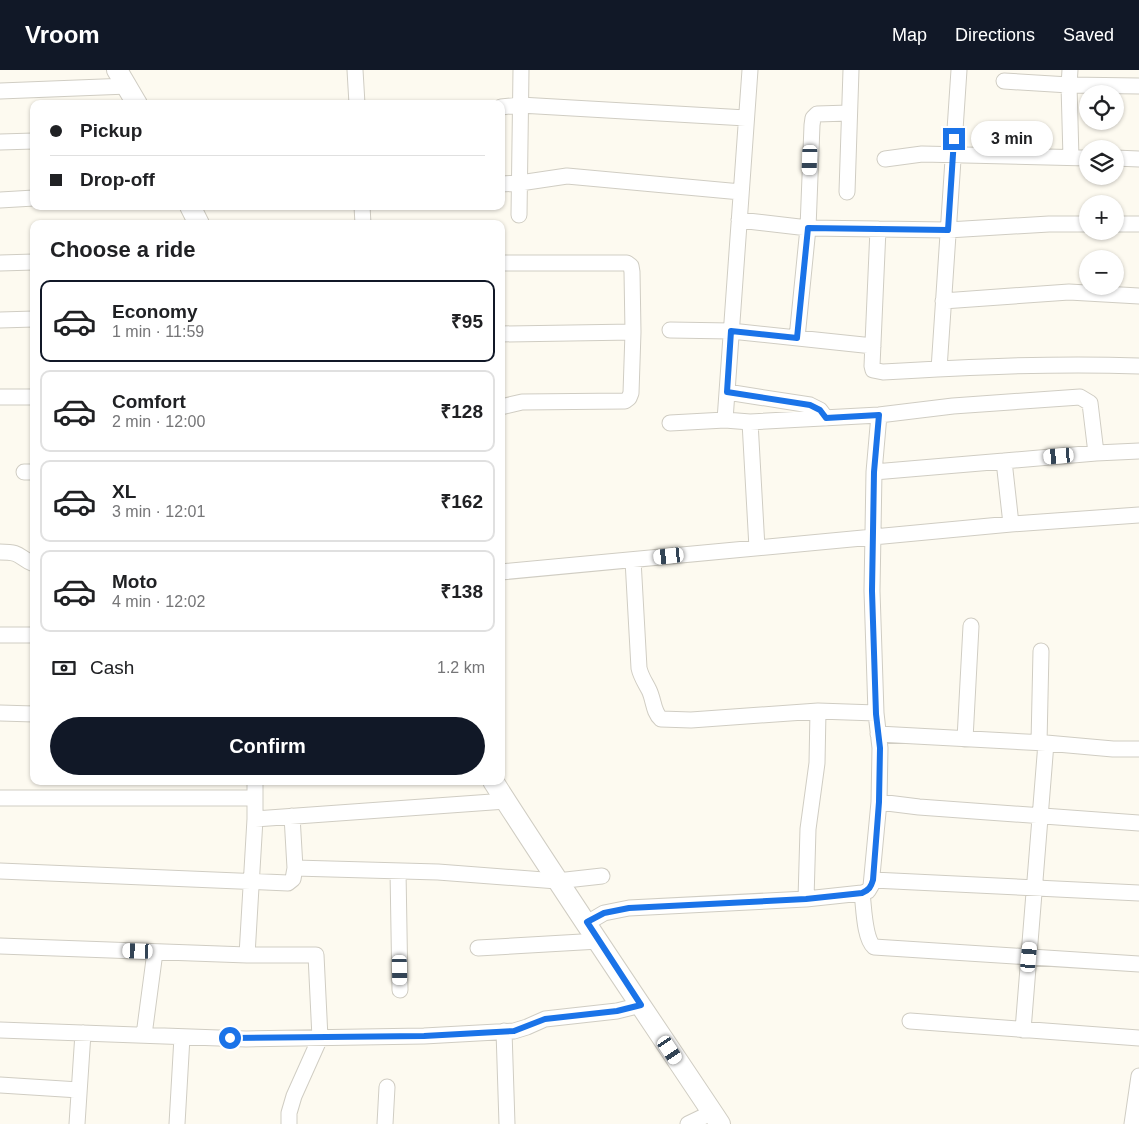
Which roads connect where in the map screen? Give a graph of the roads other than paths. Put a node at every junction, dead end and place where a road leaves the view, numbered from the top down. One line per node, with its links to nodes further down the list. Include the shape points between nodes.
1 (356, 70): 12 (street)
2 (521, 70): 13 (street)
3 (750, 70): 16 (street)
4 (850, 70): 15 (street)
5 (959, 70): 19 (street)
6 (123, 78): 10 (street); 11 (main road)
7 (1069, 78): 8 (street); 9 (street); 20 (street)
8 (1004, 80)
9 (1139, 86)
10 (0, 91)
11 (135, 100)
12 (357, 100)
13 (520, 106): 14 (street); 16 (street); 25 (street)
14 (505, 107)
15 (850, 113): 28 (street); 36 (street, via 822,113 813,118)
16 (746, 118): 27 (street)
17 (30, 141): 18 (street)
18 (0, 142)
19 (953, 156): 20 (street); 24 (street, via 922,154); 38 (street)
20 (1071, 158): 21 (street)
21 (1079, 158)
22 (1124, 158): 23 (street)
23 (1139, 158)
24 (885, 159)
25 (520, 183): 26 (street); 27 (street, via 566,176); 31 (street)
26 (505, 184)
27 (742, 192): 32 (street)
28 (848, 192)
29 (30, 198): 30 (street)
30 (0, 200)
31 (519, 215)
32 (739, 220): 36 (street); 47 (street)
33 (1079, 224): 38 (street)
34 (1124, 224): 35 (street)
35 (1139, 224)
36 (808, 228): 37 (street); 50 (street)
37 (878, 229): 38 (street); 51 (street)
38 (948, 230): 43 (street)
39 (30, 262): 41 (street)
40 (505, 263): 48 (street, via 627,263 632,272)
41 (0, 264)
42 (1139, 296): 43 (street, via 1069,292)
43 (943, 301): 53 (street)
44 (30, 319): 45 (street)
45 (0, 320)
46 (670, 330): 47 (street)
47 (731, 331): 50 (street); 54 (street)
48 (633, 332): 49 (street); 57 (street, via 632,393 625,401 522,402)
49 (505, 334)
50 (797, 338): 51 (street)
51 (873, 346): 53 (street, via 872,366 877,372)
52 (1139, 366): 53 (street, via 1088,364)
53 (939, 369)
54 (727, 392): 59 (street, via 810,405); 60 (street)
55 (0, 397): 56 (street)
56 (30, 397)
57 (505, 405)
58 (879, 415): 59 (street); 64 (street, via 1080,397 1090,403); 66 (street)
59 (826, 418): 61 (street)
60 (725, 420): 61 (street); 62 (street)
61 (750, 422): 70 (street)
62 (670, 423)
63 (1139, 451): 64 (street)
64 (1096, 452): 65 (street)
65 (1004, 461): 66 (street); 68 (street)
66 (874, 472): 69 (street)
67 (1139, 515): 68 (street)
68 (1010, 524): 69 (street)
69 (874, 536): 70 (street); 82 (street, via 872,618)
70 (757, 548): 72 (street)
71 (0, 552): 73 (street, via 17,553)
72 (633, 560): 74 (street); 79 (street, via 639,668 656,715 661,720)
73 (30, 563)
74 (505, 572)
75 (971, 626): 84 (street)
76 (0, 634): 77 (street)
77 (30, 635)
78 (1041, 651): 85 (street)
79 (818, 711): 82 (street); 107 (street)
80 (0, 713): 81 (street)
81 (30, 714)
82 (876, 714): 83 (street)
83 (878, 734): 84 (street); 92 (street)
84 (965, 739): 85 (street)
85 (1042, 743): 86 (street); 94 (street)
86 (1139, 749)
87 (255, 785): 90 (street)
88 (496, 785): 91 (main road)
89 (0, 798): 90 (street)
90 (255, 798): 95 (street)
91 (506, 801): 93 (street); 103 (main road)
92 (879, 802): 94 (street); 101 (street)
93 (292, 816): 95 (street); 97 (street)
94 (1041, 816): 96 (street); 104 (street)
95 (255, 819): 102 (street)
96 (1139, 823)
97 (295, 868): 99 (street); 102 (street, via 293,879 288,883)
98 (0, 871): 102 (street)
99 (398, 871): 103 (street); 116 (street)
100 (602, 876): 103 (street)
101 (873, 880): 104 (street); 105 (street, via 868,891)
102 (252, 881): 113 (street)
103 (557, 881): 108 (main road)
104 (1036, 886): 106 (street); 114 (street)
105 (862, 893): 107 (street); 114 (street, via 867,936 874,947)
106 (1139, 893)
107 (806, 899): 108 (street, via 629,908 604,913)
108 (587, 922): 109 (main road)
109 (599, 941): 111 (street); 117 (main road)
110 (0, 946): 112 (street)
111 (478, 948)
112 (155, 952): 113 (street); 123 (street)
113 (247, 955): 125 (street, via 316,955)
114 (1029, 957): 115 (street); 119 (street)
115 (1139, 964)
116 (400, 990)
117 (641, 1005): 120 (street, via 545,1019 514,1031); 131 (main road)
118 (910, 1021): 119 (street)
119 (1023, 1030): 126 (street)
120 (504, 1031): 125 (street); 136 (street)
121 (82, 1033): 122 (street); 123 (street); 130 (street)
122 (0, 1034)
123 (144, 1035): 124 (street)
124 (182, 1037): 125 (street); 133 (street)
125 (320, 1038): 134 (street, via 294,1096)
126 (1139, 1038)
127 (1139, 1076): 138 (street)
128 (0, 1085): 130 (street)
129 (387, 1086): 135 (street)
130 (79, 1090): 132 (street)
131 (717, 1118): 137 (street)
132 (77, 1124)
133 (177, 1124)
134 (289, 1124)
135 (385, 1124)
136 (507, 1124)
137 (688, 1124)
138 (1132, 1124)

